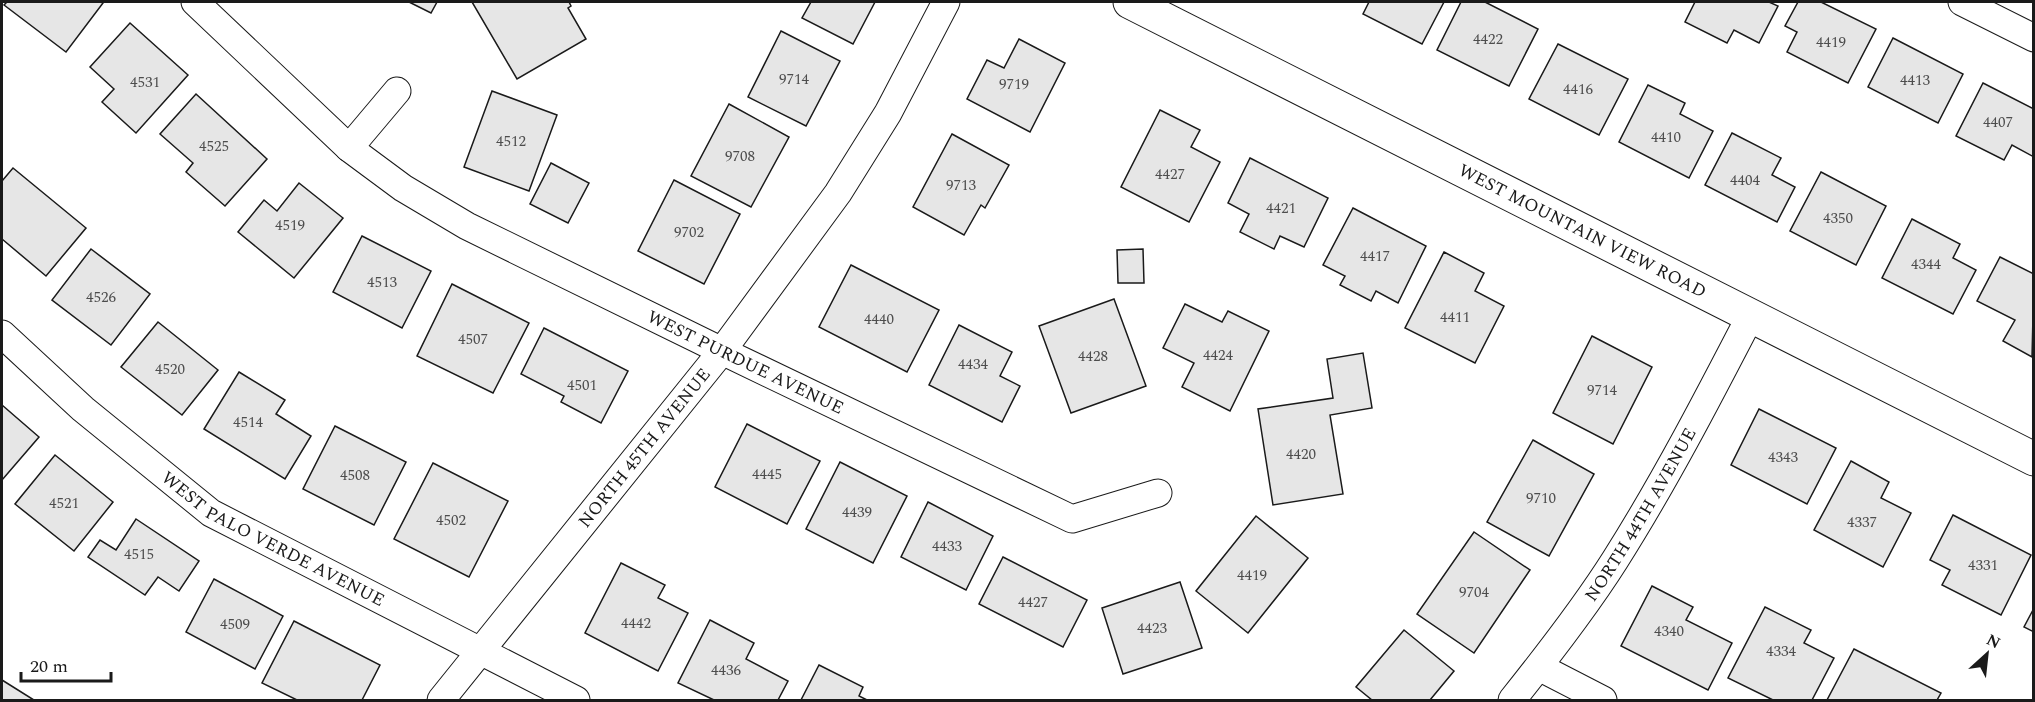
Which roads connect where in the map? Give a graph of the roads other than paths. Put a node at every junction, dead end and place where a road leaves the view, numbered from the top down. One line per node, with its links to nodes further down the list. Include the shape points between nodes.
1 (195, 2): 7 (street, WEST PURDUE AVENUE)
2 (946, 2): 10 (street, NORTH 45TH AVENUE, via 888,113 838,193)
3 (1130, 2): 8 (street, WEST MOUNTAIN VIEW ROAD)
4 (1962, 2): 5 (street)
5 (2034, 38)
6 (397, 91): 7 (street)
7 (349, 148): 10 (street, WEST PURDUE AVENUE, via 402,188 467,226)
8 (1751, 315): 11 (street, WEST MOUNTAIN VIEW ROAD); 14 (street, NORTH 44TH AVENUE, via 1662,483 1614,561)
9 (2, 334): 13 (street, WEST PALO VERDE AVENUE, via 83,409 211,513)
10 (722, 351): 12 (street, WEST PURDUE AVENUE, via 1072,519); 13 (street, NORTH 45TH AVENUE)
11 (2034, 459)
12 (1158, 493)
13 (482, 652): 15 (street, NORTH 45TH AVENUE); 16 (street, WEST PALO VERDE AVENUE)
14 (1539, 667): 17 (street, NORTH 44TH AVENUE); 18 (street)
15 (441, 700)
16 (576, 700)
17 (1512, 700)
18 (1603, 700)

